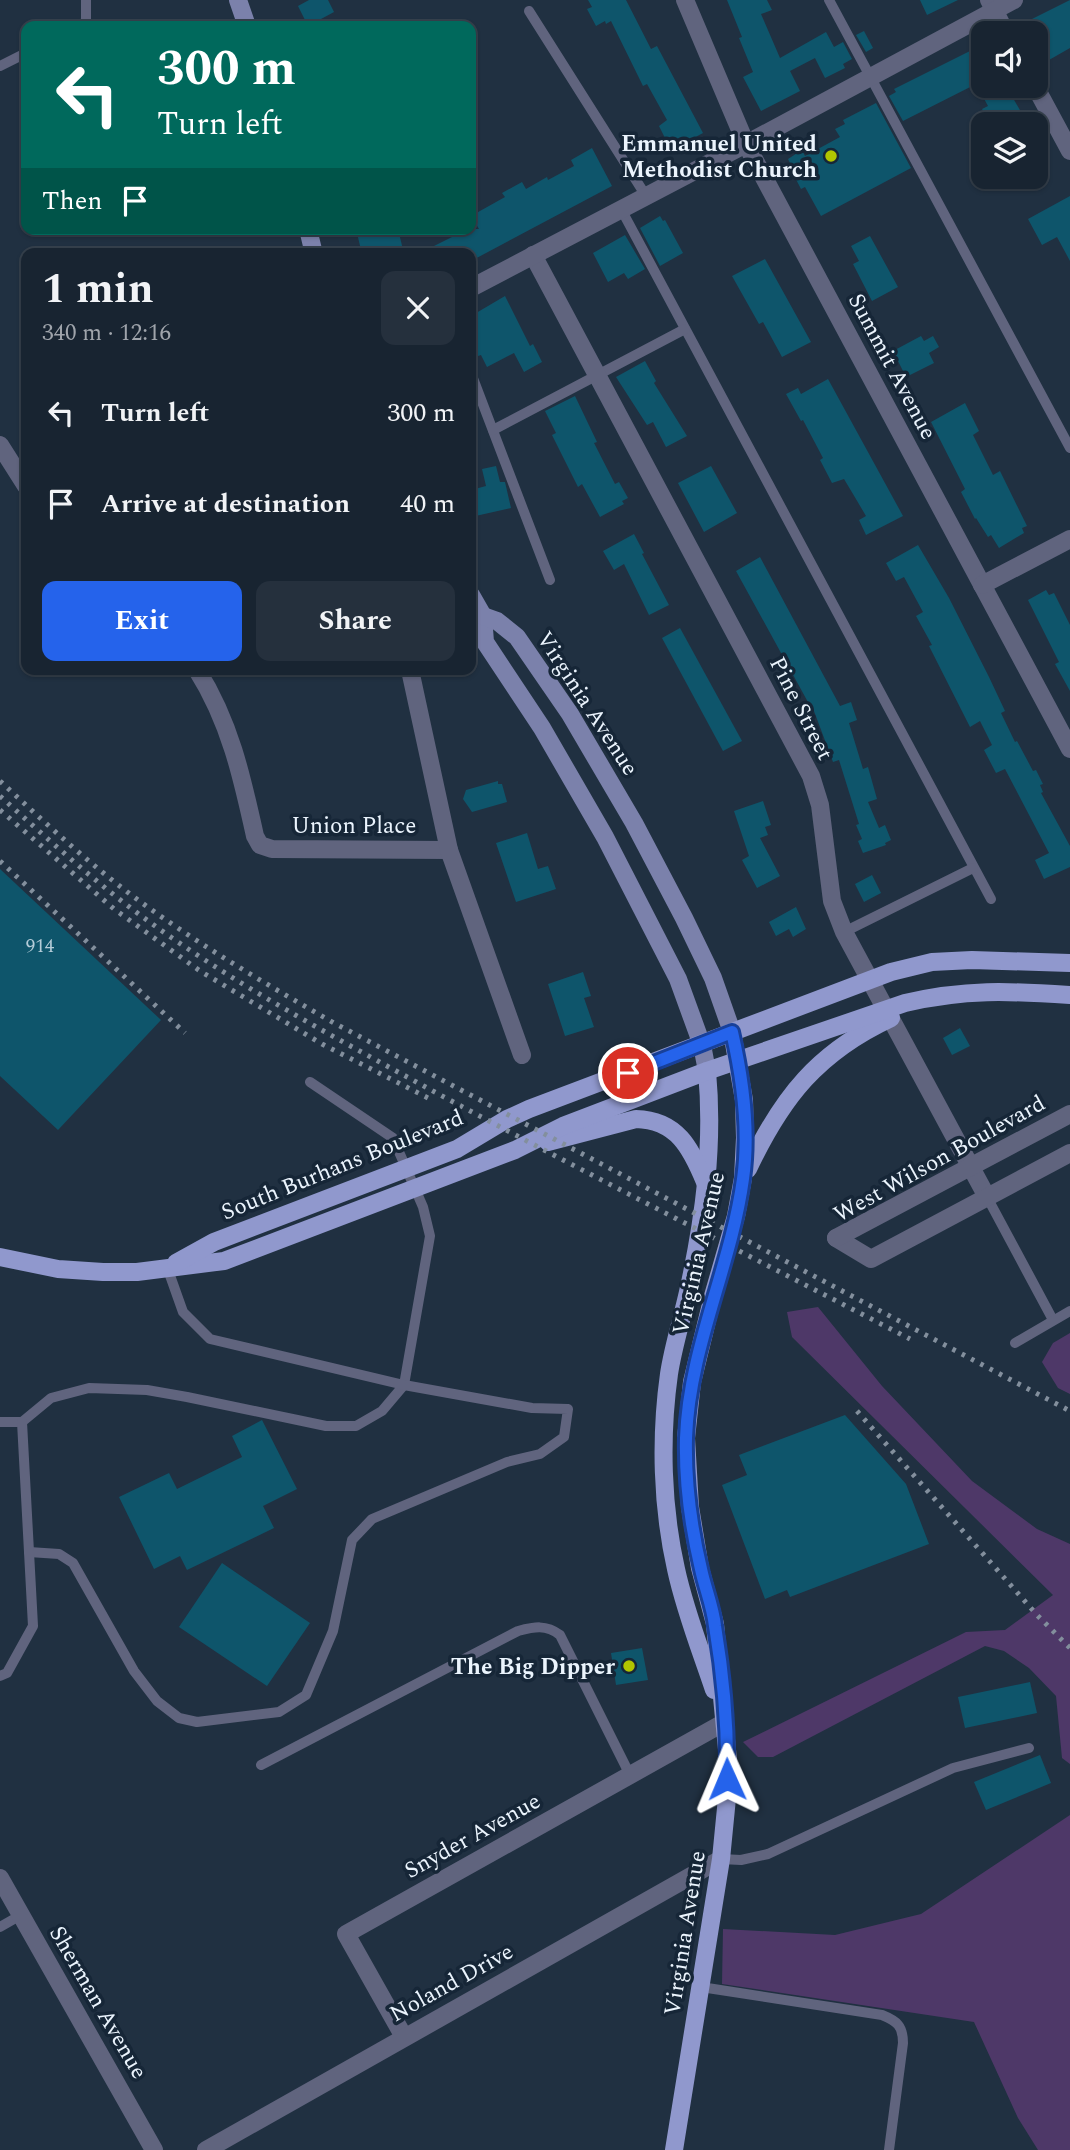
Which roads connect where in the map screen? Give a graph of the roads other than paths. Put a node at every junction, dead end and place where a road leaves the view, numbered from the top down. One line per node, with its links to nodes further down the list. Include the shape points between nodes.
1 (86, 0): 8 (lane)
2 (238, 0): 9 (main road)
3 (685, 0): 15 (street, Summit Avenue)
4 (829, 0): 13 (lane)
5 (1014, 0): 6 (street)
6 (991, 5): 10 (street); 13 (street)
7 (528, 11): 17 (lane)
8 (85, 21)
9 (245, 21)
10 (1000, 21)
11 (21, 55): 12 (lane)
12 (0, 65)
13 (869, 78): 15 (street); 26 (lane)
14 (1041, 98): 16 (street)
15 (746, 144): 17 (street); 30 (street, Summit Avenue)
16 (1070, 151)
17 (646, 196): 18 (street)
18 (621, 209): 19 (street); 21 (lane)
19 (534, 256): 20 (street); 22 (street, Pine Street)
20 (476, 285)
21 (685, 329): 22 (lane); 36 (lane)
22 (597, 375): 24 (lane); 38 (street, Pine Street, via 811,776 820,805 832,901)
23 (476, 386): 24 (lane)
24 (493, 430): 29 (lane)
25 (0, 445): 27 (street)
26 (1070, 448)
27 (21, 478)
28 (1070, 539): 30 (street)
29 (550, 580)
30 (982, 585): 34 (street, Summit Avenue)
31 (477, 618): 42 (main road, Virginia Avenue, via 497,621 517,637 570,713 684,918); 43 (main road, Virginia Avenue, via 485,642 605,837 678,979)
32 (200, 675): 35 (street, Union Place, via 233,742 260,845 272,849)
33 (411, 675): 35 (street)
34 (1070, 749)
35 (449, 850): 44 (street)
36 (973, 868): 37 (lane); 38 (lane)
37 (991, 899)
38 (844, 932): 51 (street, Pine Street)
39 (1070, 963): 42 (main road, via 932,962 891,972)
40 (1070, 995): 41 (main road, via 971,991 938,995)
41 (869, 1022): 45 (main road); 52 (main road, via 809,1073 786,1100)
42 (732, 1032): 43 (main road, South Burhans Boulevard); 45 (main road, Virginia Avenue)
43 (702, 1045): 46 (main road, Virginia Avenue); 56 (main road, South Burhans Boulevard, via 528,1109 457,1149 214,1242)
44 (522, 1055)
45 (739, 1062): 46 (main road); 52 (main road, Virginia Avenue, via 744,1100)
46 (708, 1071): 49 (main road, South Burhans Boulevard); 53 (main road, Virginia Avenue)
47 (310, 1082): 60 (lane, via 393,1138 423,1207 430,1236)
48 (1070, 1114): 51 (street, West Wilson Boulevard)
49 (570, 1130): 53 (main road, via 636,1119 663,1124 693,1153); 56 (main road, South Burhans Boulevard, via 224,1261)
50 (1070, 1153): 54 (street, West Wilson Boulevard)
51 (972, 1166): 54 (street, Pine Street); 54 (street, West Wilson Boulevard, via 836,1238 871,1259)
52 (743, 1178): 65 (main road, Virginia Avenue, via 692,1382 686,1438 690,1507 715,1624)
53 (706, 1193): 65 (main road, Virginia Avenue, via 669,1374 664,1435 666,1505 676,1570)
54 (987, 1197): 58 (lane)
55 (0, 1257): 56 (main road, South Burhans Boulevard, via 58,1269 103,1272)
56 (167, 1268): 60 (lane, via 183,1312 210,1339)
57 (1070, 1311): 58 (lane)
58 (1053, 1320): 59 (lane)
59 (1015, 1343)
60 (404, 1385): 62 (lane, via 382,1411 356,1426 326,1426 187,1396 89,1388 51,1398); 63 (lane, via 531,1408 568,1409 564,1437 540,1454 507,1462 372,1519 352,1540 333,1631 306,1695 279,1712 197,1722 179,1718 157,1701 134,1671 73,1563 59,1554)
61 (0, 1422): 62 (lane)
62 (22, 1422): 63 (lane)
63 (29, 1552): 64 (lane, via 33,1626 7,1673)
64 (0, 1676)
65 (725, 1721): 68 (street, Snyder Avenue); 69 (main road, Virginia Avenue, via 728,1760)
66 (1029, 1748): 69 (lane, via 953,1768 768,1853 741,1860)
67 (261, 1765): 68 (lane, via 517,1632 539,1626 560,1635)
68 (630, 1775): 74 (street, Snyder Avenue, via 346,1934)
69 (722, 1858): 73 (main road, Virginia Avenue); 74 (street, Noland Drive)
70 (0, 1878): 71 (street, Sherman Avenue)
71 (21, 1915): 72 (lane); 75 (street, Sherman Avenue)
72 (0, 1927)
73 (701, 1987): 77 (main road, Virginia Avenue); 78 (lane, via 896,2020 904,2043)
74 (404, 2037): 76 (street, Noland Drive)
75 (154, 2150)
76 (206, 2150)
77 (674, 2150)
78 (889, 2150)

